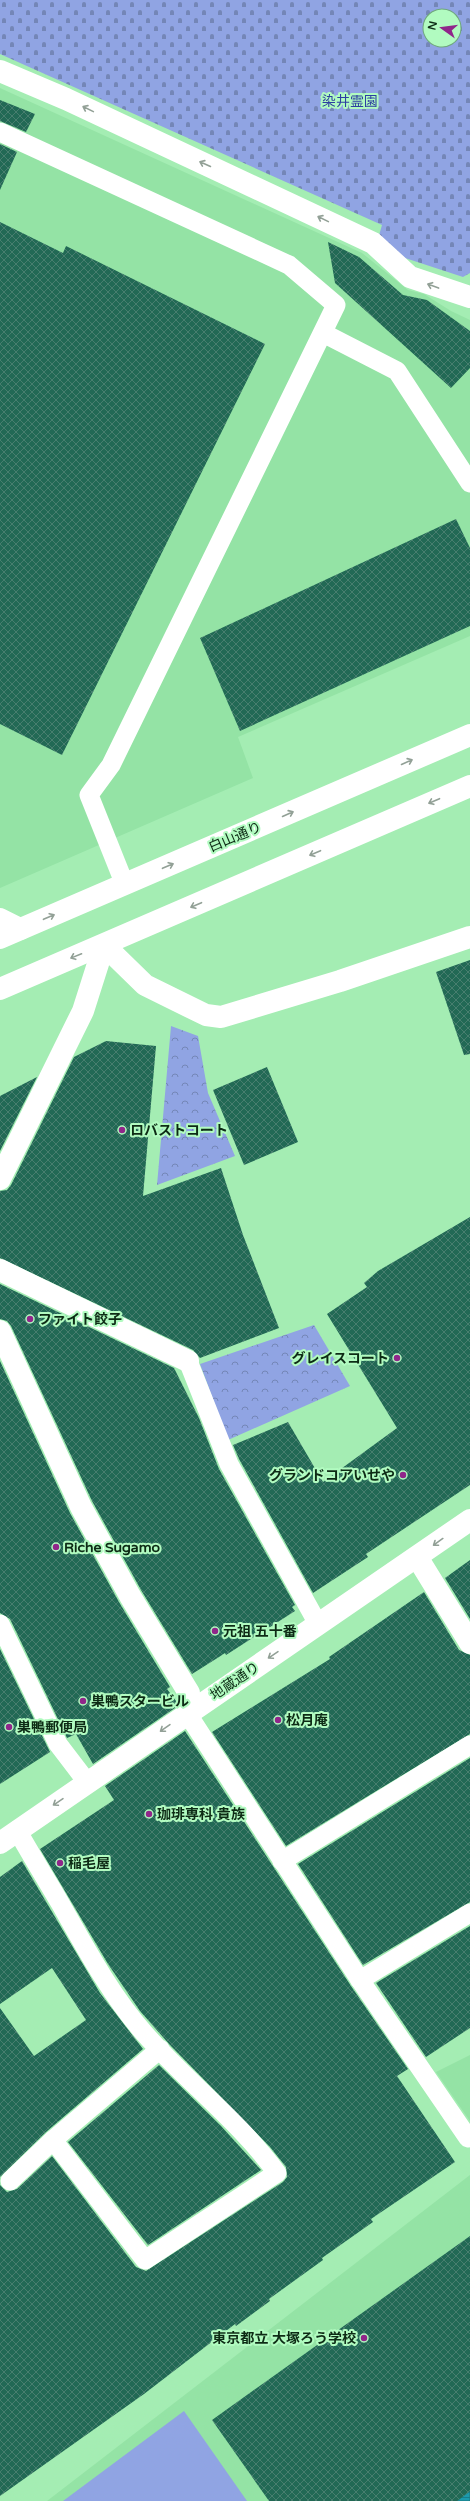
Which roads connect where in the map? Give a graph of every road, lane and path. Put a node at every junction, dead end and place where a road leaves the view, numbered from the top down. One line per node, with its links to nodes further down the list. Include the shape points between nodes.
1 (0, 71): 3 (main road, one-way to 1, via 410,277 373,243 66,99)
2 (0, 132): 4 (lane, via 289,265 336,305)
3 (470, 297)
4 (323, 333): 5 (lane, via 397,371); 8 (lane, via 111,764 89,795)
5 (470, 483)
6 (470, 735): 8 (main road, 白山通り, one-way to 6)
7 (470, 786): 13 (main road, one-way to 13)
8 (125, 885): 10 (main road, 白山通り, one-way to 8)
9 (0, 919): 10 (main road)
10 (20, 929): 12 (main road, 白山通り)
11 (470, 937): 13 (main road, via 340,981 221,1017 206,1015 145,985)
12 (0, 938)
13 (104, 945): 14 (main road, one-way to 14); 15 (main road, via 83,1011)
14 (0, 989)
15 (0, 1179)
16 (0, 1270): 18 (main road)
17 (0, 1331): 24 (main road, via 81,1507 130,1596 189,1693)
18 (188, 1361): 22 (lane, via 229,1464)
19 (470, 1520): 20 (main road, 地蔵通り, one-way to 20)
20 (417, 1558): 22 (main road, 地蔵通り); 23 (main road)
21 (0, 1624): 26 (lane, via 58,1744)
22 (318, 1624): 24 (main road, 地蔵通り, one-way to 24)
23 (470, 1643)
24 (186, 1713): 26 (main road, 地蔵通り, one-way to 26); 29 (lane)
25 (470, 1745): 29 (lane)
26 (87, 1782): 27 (main road, 地蔵通り, one-way to 27)
27 (17, 1830): 28 (main road, 地蔵通り); 32 (lane, via 108,1984 143,2032)
28 (0, 1843)
29 (282, 1861): 31 (lane)
30 (470, 1913): 31 (lane)
31 (360, 1980): 33 (lane)
32 (160, 2049): 34 (lane); 34 (lane, via 264,2155 277,2173 145,2260)
33 (468, 2138)
34 (53, 2140): 35 (lane)
35 (10, 2181)

